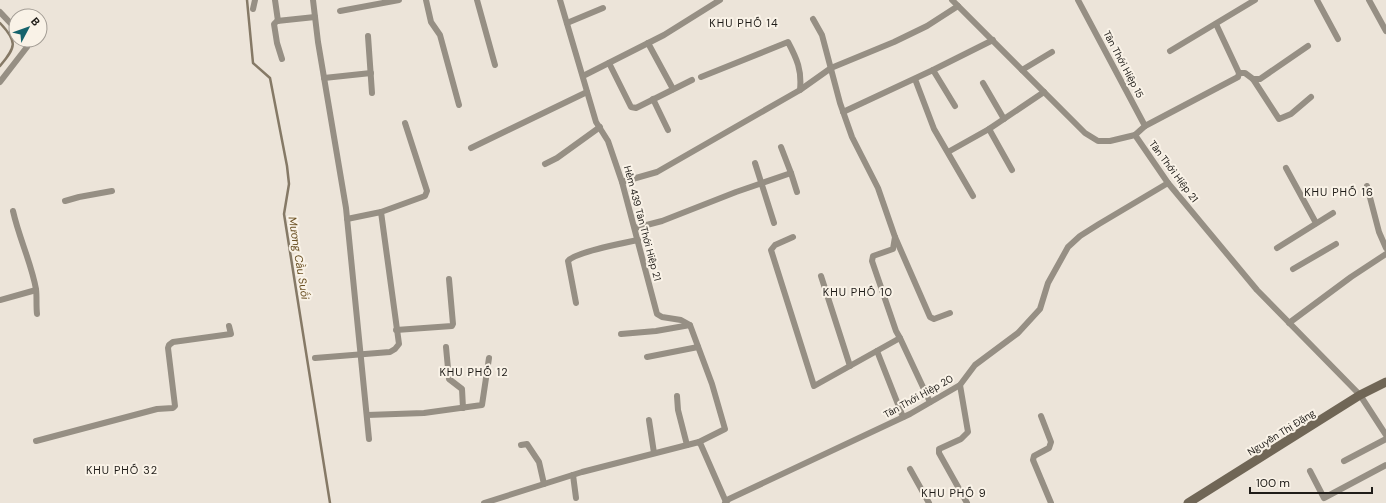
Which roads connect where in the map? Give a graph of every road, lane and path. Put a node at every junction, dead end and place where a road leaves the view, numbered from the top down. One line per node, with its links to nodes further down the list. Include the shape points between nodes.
1 (255, 0): 16 (street)
2 (275, 0): 22 (street)
3 (313, 0): 19 (street)
4 (399, 0): 17 (street)
5 (426, 0): 57 (street, via 431,22 440,35)
6 (477, 0): 36 (street)
7 (560, 0): 23 (street, Hẻm 439 Tân Thới Hiệp 21)
8 (720, 0): 29 (street)
9 (952, 0): 14 (street, Tân Thới Hiệp 21)
10 (1078, 0): 62 (street, Tân Thới Hiệp 15)
11 (1254, 0): 24 (street)
12 (1317, 0): 27 (street)
13 (1369, 0): 25 (street)
14 (958, 6): 28 (street, Tân Thới Hiệp 21); 37 (street, via 927,26)
15 (603, 8): 23 (street)
16 (254, 9)
17 (340, 11)
18 (0, 12): 21 (street)
19 (315, 17): 22 (street); 44 (street)
20 (813, 19): 37 (street, via 822,35)
21 (8, 20)
22 (278, 21): 34 (street, via 274,24)
23 (567, 23): 42 (street, Hẻm 439 Tân Thới Hiệp 21)
24 (1216, 24): 32 (street); 41 (street)
25 (1386, 31)
26 (368, 36): 40 (street)
27 (1338, 39)
28 (993, 40): 38 (street); 39 (street, Tân Thới Hiệp 21)
29 (648, 43): 35 (street); 50 (street)
30 (1308, 46): 46 (street, via 1260,79)
31 (26, 48): 48 (street)
32 (1170, 51)
33 (1052, 52): 39 (street)
34 (282, 59)
35 (609, 63): 42 (street); 56 (street, via 631,107 636,108)
36 (496, 65)
37 (831, 68): 51 (street); 59 (street)
38 (933, 70): 45 (street); 58 (street)
39 (1022, 70): 53 (street, Tân Thới Hiệp 21)
40 (371, 73): 44 (street); 54 (street)
41 (1239, 73): 46 (street, via 1245,73); 62 (street, via 1238,77)
42 (583, 76): 52 (street, Hẻm 439 Tân Thới Hiệp 21)
43 (701, 76): 51 (street, via 788,42 798,61)
44 (324, 78): 86 (street)
45 (915, 79): 59 (street); 69 (street, via 934,130)
46 (1253, 79): 55 (street, via 1279,119 1291,114)
47 (692, 80): 50 (street)
48 (0, 82)
49 (983, 83): 60 (street)
50 (673, 89): 56 (street)
51 (800, 90): 75 (street, via 657,172)
52 (588, 92): 63 (street, Hẻm 439 Tân Thới Hiệp 21, via 596,122); 68 (street)
53 (1044, 92): 60 (street); 66 (street, Tân Thới Hiệp 21, via 1085,133 1098,141)
54 (372, 93)
55 (1311, 97)
56 (653, 99): 65 (street)
57 (459, 105)
58 (955, 106)
59 (843, 112): 90 (street, via 852,137 878,188)
60 (1004, 119): 64 (street)
61 (405, 123): 84 (street, via 427,191 425,196)
62 (1145, 126): 66 (street)
63 (600, 127): 71 (street); 75 (street, Hẻm 439 Tân Thới Hiệp 21, via 608,141)
64 (990, 129): 69 (street); 73 (street)
65 (668, 130)
66 (1135, 135): 76 (street, Tân Thới Hiệp 21)
67 (781, 147): 74 (street)
68 (472, 148)
69 (948, 152): 81 (street)
70 (755, 163): 77 (street)
71 (545, 164)
72 (1286, 168): 88 (street)
73 (1012, 170)
74 (790, 173): 77 (street); 80 (street)
75 (622, 182): 89 (street, Hẻm 439 Tân Thới Hiệp 21)
76 (1168, 183): 105 (street, Tân Thới Hiệp 21, via 1256,290); 120 (street, Tân Thới Hiệp 20, via 1080,236 1068,248 1048,283 1040,309 1018,332 974,365)
77 (762, 184): 87 (street); 89 (street, via 662,221)
78 (1366, 186): 95 (street)
79 (112, 191): 82 (street)
80 (797, 192)
81 (974, 196)
82 (65, 201)
83 (13, 211): 100 (street)
84 (381, 212): 86 (street); 108 (street)
85 (1333, 213): 88 (street)
86 (347, 220): 114 (street)
87 (774, 223)
88 (1316, 223): 94 (street)
89 (635, 228): 92 (street, Hẻm 439 Tân Thới Hiệp 21)
90 (896, 236): 103 (street, via 930,317 934,319); 110 (street, via 893,249 873,256 872,261)
91 (793, 237): 118 (street, via 775,245 771,250 814,386)
92 (638, 240): 102 (street, via 570,258 568,261); 106 (street, Hẻm 439 Tân Thới Hiệp 21, via 657,314)
93 (1336, 244): 97 (street)
94 (1277, 248)
95 (1386, 248)
96 (1386, 254): 105 (street)
97 (1293, 269)
98 (821, 276): 118 (street)
99 (449, 279): 108 (street, via 452,326)
100 (36, 290): 101 (street); 104 (street)
101 (0, 300)
102 (576, 303)
103 (950, 313)
104 (37, 314)
105 (1289, 323): 121 (street, Tân Thới Hiệp 21)
106 (690, 325): 109 (street); 112 (street)
107 (229, 326): 132 (street, via 231,334 169,344 175,406 173,408 157,409)
108 (396, 330): 114 (street, via 399,344 395,349 390,352)
109 (621, 334)
110 (900, 338): 113 (street); 123 (street)
111 (446, 347): 124 (street, via 449,379 462,389)
112 (698, 347): 115 (street); 133 (street, via 725,429)
113 (877, 351): 118 (street); 126 (street)
114 (361, 355): 116 (street); 125 (street)
115 (647, 357)
116 (315, 358)
117 (489, 358): 124 (street, via 482,405)
118 (850, 366)
119 (1386, 382): 121 (street, Nguyễn Thị Đặng)
120 (960, 385): 123 (street, Tân Thới Hiệp 20); 147 (street, via 968,432 961,439 939,449 939,453)
121 (1360, 395): 129 (street, Tân Thới Hiệp 21); 149 (street, Nguyễn Thị Đặng)
122 (677, 396): 135 (street)
123 (930, 402): 126 (street, Tân Thới Hiệp 20)
124 (463, 408): 125 (street, via 424,413)
125 (367, 415): 130 (street)
126 (904, 416): 145 (street, Tân Thới Hiệp 20, via 729,499)
127 (1041, 416): 148 (street, via 1051,442 1049,448 1034,456 1033,460)
128 (649, 420): 136 (street)
129 (1386, 435)
130 (369, 439)
131 (1386, 439): 137 (street)
132 (36, 441)
133 (699, 442): 135 (street); 145 (street)
134 (521, 445): 142 (street, via 527,444 539,462)
135 (687, 445): 136 (street)
136 (654, 453): 141 (street)
137 (1344, 461)
138 (1386, 465): 140 (street, via 1324,498)
139 (910, 469): 146 (street)
140 (1310, 472)
141 (573, 475): 142 (street); 143 (street)
142 (544, 484): 144 (street)
143 (576, 498)
144 (484, 503)
145 (726, 503)
146 (929, 503)
147 (967, 503)
148 (1051, 503)
149 (1188, 503)

